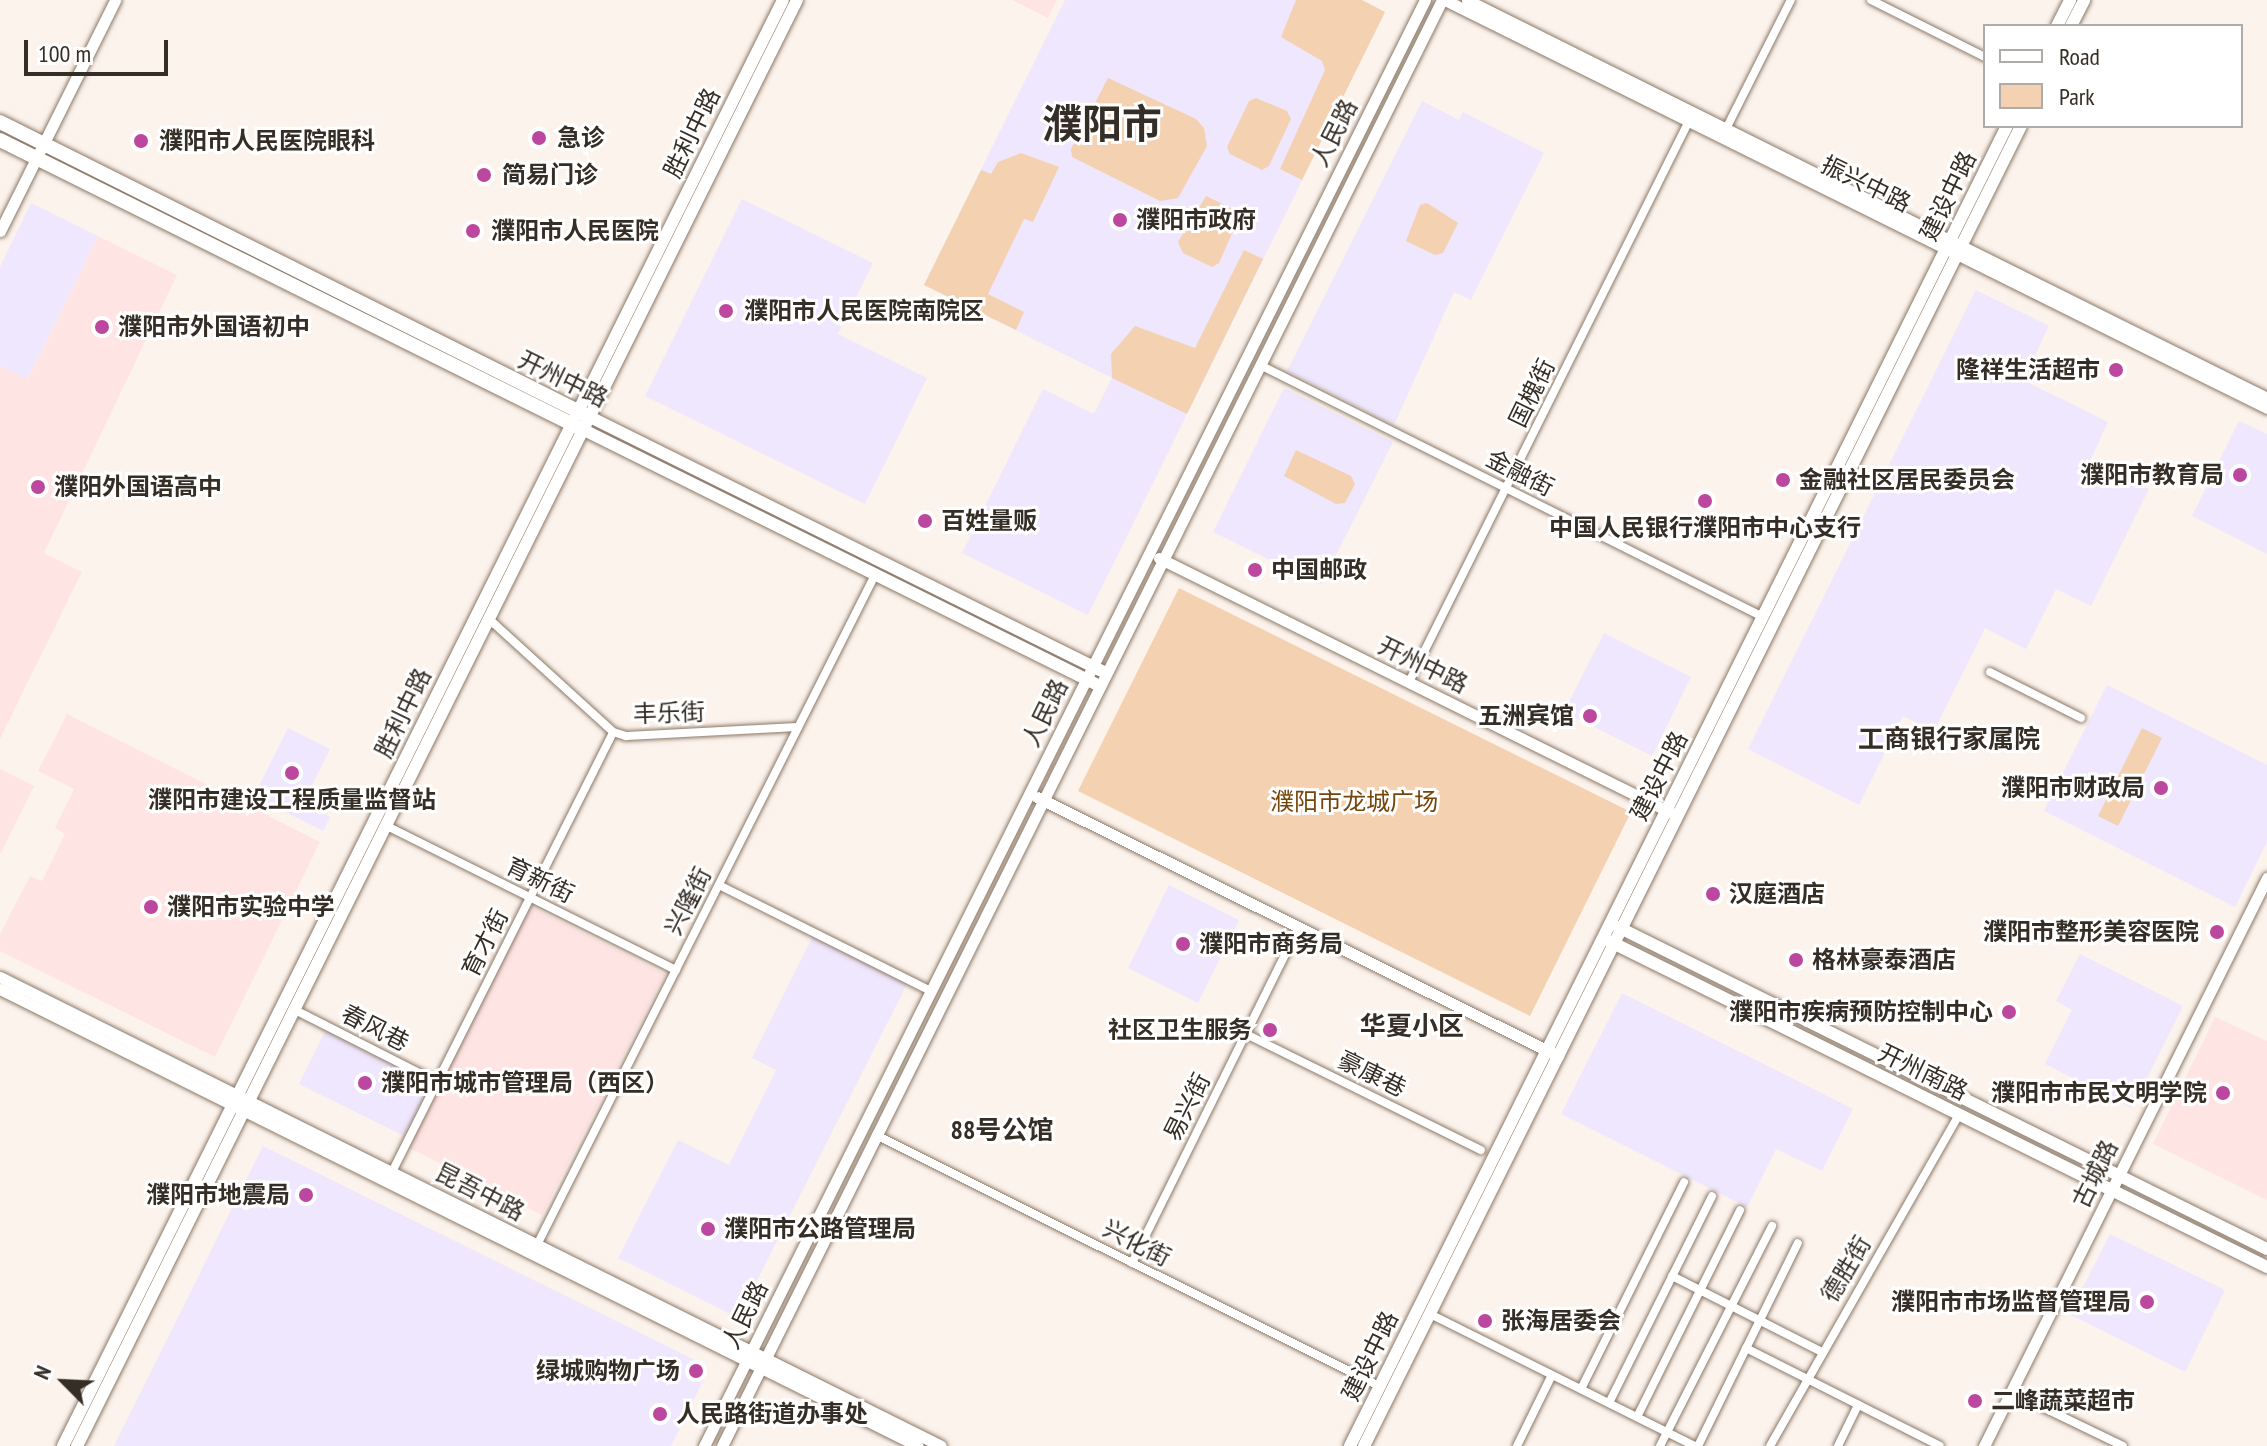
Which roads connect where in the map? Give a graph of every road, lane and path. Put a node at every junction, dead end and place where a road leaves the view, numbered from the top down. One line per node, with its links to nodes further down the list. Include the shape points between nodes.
1 (115, 0): 20 (street)
2 (783, 0): 27 (main road, 胜利中路)
3 (797, 0): 27 (main road, 胜利中路)
4 (1425, 0): 29 (street, 人民路)
5 (1444, 0): 14 (street, 振兴中路); 24 (street, 人民路)
6 (1467, 0): 18 (street, 振兴中路)
7 (1791, 0): 18 (street)
8 (1871, 0): 13 (street)
9 (2070, 0): 11 (main road)
10 (2084, 0): 12 (main road)
11 (2058, 24)
12 (2072, 24)
13 (1983, 56)
14 (1689, 121): 23 (street, 振兴中路); 28 (street, 国槐街)
15 (0, 122): 20 (main road, 开州中路)
16 (2006, 128): 23 (main road, 建设中路)
17 (2020, 128): 23 (main road, 建设中路)
18 (1726, 129): 23 (street, 振兴中路)
19 (0, 140): 21 (main road, 开州中路)
20 (44, 144): 21 (street); 27 (main road, 开州中路)
21 (36, 158): 22 (street); 27 (main road, 开州中路)
22 (0, 231)
23 (1954, 247): 25 (street, 振兴中路); 26 (street, 振兴中路); 32 (main road, 建设中路); 45 (main road, 建设中路)
24 (1260, 365): 28 (street, 金融街); 30 (street, 人民路)
25 (2267, 398)
26 (2267, 408)
27 (581, 420): 31 (main road, 开州中路); 33 (main road, 胜利中路); 34 (main road, 开州中路); 61 (main road, 胜利中路)
28 (1507, 489): 32 (street, 金融街); 38 (street, 国槐街)
29 (1149, 553): 30 (street, 开州中路); 34 (street, 人民路)
30 (1163, 560): 36 (street, 人民路); 38 (street, 开州中路)
31 (875, 575): 37 (main road, 开州中路); 41 (street, 兴隆街)
32 (1763, 617): 45 (main road, 建设中路)
33 (489, 619): 42 (street, 丰乐街); 46 (main road, 胜利中路)
34 (1092, 666): 36 (main road, 开州中路); 37 (street, 人民路)
35 (1990, 672): 40 (street)
36 (1106, 673): 39 (street, 人民路)
37 (1086, 679): 39 (main road, 开州中路); 43 (street, 人民路)
38 (1409, 682): 45 (street, 开州中路)
39 (1100, 686): 44 (street, 人民路)
40 (2081, 718)
41 (798, 727): 42 (street, 丰乐街, via 626,736); 48 (street, 兴隆街)
42 (613, 732): 49 (street, 育才街)
43 (1029, 794): 44 (street); 56 (street, 人民路)
44 (1043, 800): 51 (street); 63 (street, 人民路)
45 (1673, 813): 50 (main road, 建设中路)
46 (387, 826): 49 (street, 育新街); 57 (main road, 胜利中路)
47 (2267, 878): 66 (street, 古城路)
48 (719, 885): 53 (street, 兴隆街); 56 (street)
49 (530, 897): 53 (street, 育新街); 60 (street, 育才街)
50 (1616, 926): 52 (main road, 建设中路); 66 (main road, 开州南路)
51 (1299, 927): 58 (street, 易兴街); 59 (street)
52 (1609, 941): 59 (main road, 建设中路); 62 (main road, 开州南路)
53 (676, 970): 73 (street, 兴隆街)
54 (0, 977): 61 (street, 昆吾中路)
55 (0, 989): 61 (street, 昆吾中路)
56 (931, 991): 84 (street, 人民路)
57 (295, 1010): 60 (street, 春风巷); 61 (main road, 胜利中路)
58 (1246, 1034): 64 (street, 豪康巷); 75 (street, 易兴街)
59 (1553, 1054): 80 (main road, 建设中路); 88 (main road, 建设中路)
60 (437, 1082): 65 (street, 育才街)
61 (241, 1103): 65 (street, 昆吾中路); 84 (street, 昆吾中路); 95 (main road, 胜利中路); 96 (main road, 胜利中路)
62 (1959, 1114): 68 (main road, 开州南路); 83 (street, 德胜街)
63 (876, 1135): 75 (street, 兴化街); 85 (street, 人民路)
64 (1481, 1150)
65 (392, 1172): 73 (street, 昆吾中路)
66 (2119, 1175): 68 (street, 古城路); 74 (main road, 开州南路)
67 (1684, 1182): 89 (street)
68 (2112, 1190): 76 (main road, 开州南路); 90 (street, 古城路)
69 (1712, 1196): 77 (street)
70 (1740, 1210): 78 (street)
71 (1772, 1226): 79 (street)
72 (1798, 1243): 81 (street)
73 (537, 1245): 84 (street, 昆吾中路)
74 (2267, 1249)
75 (1132, 1263): 88 (street, 兴化街)
76 (2267, 1267)
77 (1672, 1276): 78 (street); 91 (street)
78 (1700, 1290): 79 (street); 93 (street)
79 (1731, 1306): 81 (street); 94 (street)
80 (1430, 1314): 86 (street); 102 (main road, 建设中路)
81 (1760, 1321): 82 (street); 83 (street)
82 (1746, 1348): 87 (street); 105 (street)
83 (1820, 1351): 87 (street, 德胜街)
84 (749, 1356): 85 (street, 昆吾中路); 97 (street, 人民路)
85 (763, 1363): 98 (street, 人民路); 99 (street, 昆吾中路); 100 (street, 昆吾中路)
86 (1552, 1375): 89 (street); 103 (street)
87 (1804, 1378): 92 (street); 106 (street, 德胜街)
88 (1379, 1386): 101 (main road, 建设中路)
89 (1581, 1389): 91 (street)
90 (2011, 1392): 109 (street, 古城路); 110 (street)
91 (1609, 1403): 93 (street)
92 (1858, 1405): 107 (street); 108 (street)
93 (1637, 1417): 94 (street)
94 (1667, 1432): 104 (street); 105 (street)
95 (63, 1446)
96 (77, 1446)
97 (704, 1446)
98 (722, 1446)
99 (918, 1446)
100 (941, 1446)
101 (1350, 1446)
102 (1364, 1446)
103 (1517, 1446)
104 (1660, 1446)
105 (1696, 1446)
106 (1770, 1446)
107 (1838, 1446)
108 (1940, 1446)
109 (1984, 1446)
110 (2123, 1446)

